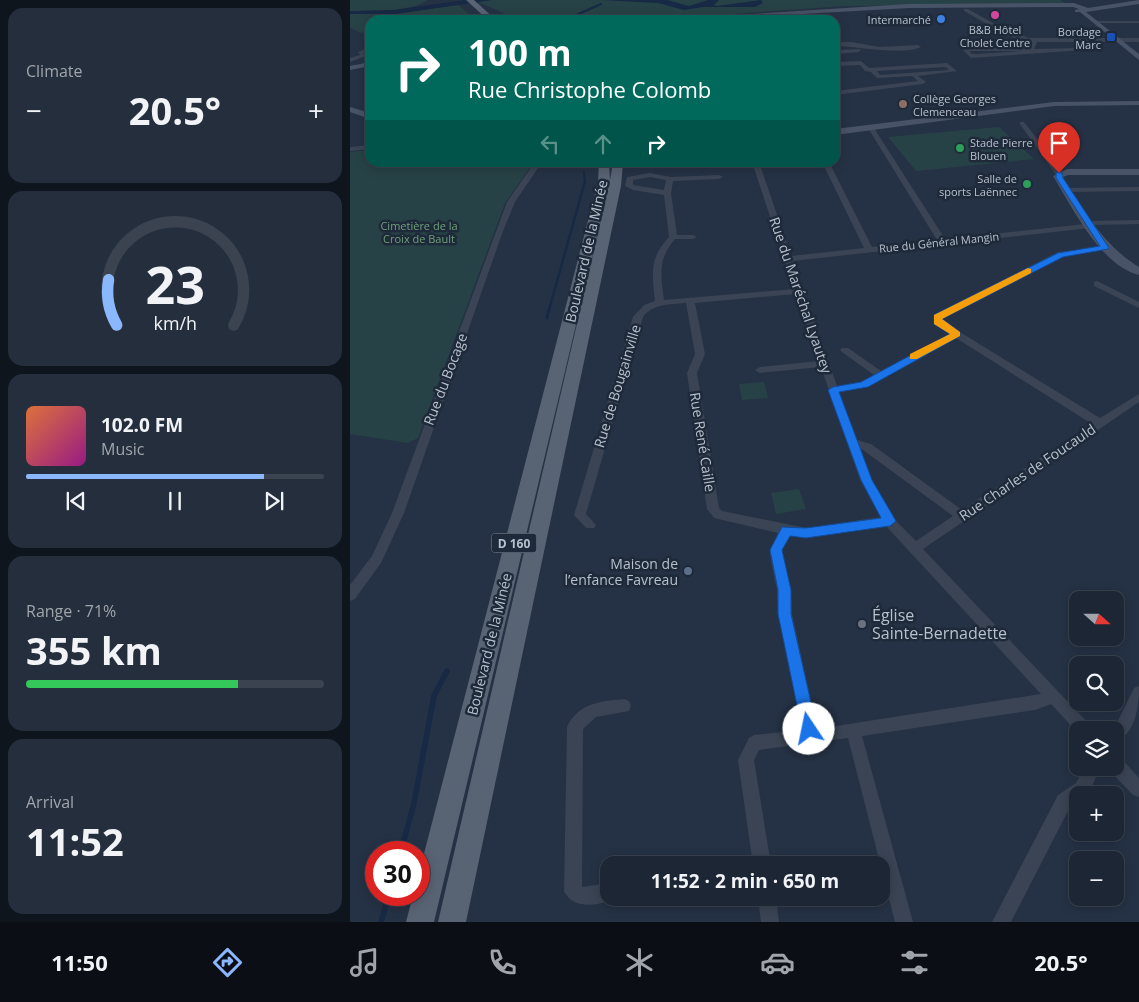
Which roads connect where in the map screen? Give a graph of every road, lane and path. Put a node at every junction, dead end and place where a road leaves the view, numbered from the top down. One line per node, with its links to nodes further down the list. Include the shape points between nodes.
1 (460, 0): 4 (main road)
2 (1135, 0): 6 (main road)
3 (1139, 2): 6 (main road)
4 (471, 4): 9 (main road); 10 (main road)
5 (1067, 8): 6 (main road); 7 (main road); 8 (main road, via 908,6)
6 (1082, 8): 12 (main road)
7 (966, 10): 8 (main road); 16 (street, via 1011,34)
8 (813, 14): 11 (main road)
9 (479, 15)
10 (485, 15)
11 (732, 15)
12 (1095, 22): 13 (street); 14 (main road)
13 (1139, 22)
14 (1118, 40): 15 (street); 16 (street); 26 (main road)
15 (1139, 40)
16 (1035, 41): 20 (street)
17 (840, 44): 19 (street)
18 (918, 47): 19 (street)
19 (870, 48): 22 (street)
20 (1033, 50): 20 (street, via 966,49 971,56 1024,54); 21 (street)
21 (1081, 50)
22 (840, 51)
23 (350, 55): 25 (street)
24 (365, 56): 25 (street)
25 (358, 57): 27 (street)
26 (1139, 58)
27 (350, 60)
28 (840, 64): 31 (street, via 861,63 867,70)
29 (365, 65): 30 (main road)
30 (350, 68)
31 (873, 70): 32 (street, via 879,77); 32 (street, via 947,65 954,71)
32 (913, 74): 33 (street, via 923,82)
33 (840, 92)
34 (1139, 102): 38 (main road, via 1054,104)
35 (350, 109): 36 (main road)
36 (365, 114)
37 (1022, 124): 48 (street)
38 (871, 128): 39 (main road); 58 (street)
39 (840, 131)
40 (365, 148): 41 (street)
41 (350, 149)
42 (536, 167): 82 (street, Rue du Bocage, via 511,202 499,231 388,537)
43 (604, 167): 96 (main road, Boulevard de la Minée / D 160, via 604,182)
44 (617, 167): 97 (main road, Boulevard de la Minée / D 160)
45 (757, 167): 61 (street, Rue du Maréchal Lyautey)
46 (828, 167): 60 (street)
47 (1139, 172): 48 (main road)
48 (1059, 173): 52 (main road)
49 (719, 177): 50 (street)
50 (670, 179): 53 (street); 53 (street, via 637,176 630,179 628,186)
51 (1139, 189): 52 (street)
52 (1067, 190): 55 (main road)
53 (667, 193): 56 (street)
54 (1139, 222): 55 (street, Rue du Général Mangin)
55 (1089, 224): 58 (street, Rue du Général Mangin); 59 (main road)
56 (673, 237): 57 (street); 66 (street, via 658,254)
57 (693, 237)
58 (942, 241): 60 (street, Rue du Général Mangin)
59 (1105, 248): 62 (main road); 68 (street, via 1061,254 937,317 937,322)
60 (869, 250): 61 (street, Rue du Général Mangin)
61 (788, 259): 64 (street, Rue du Maréchal Lyautey)
62 (1139, 272)
63 (1097, 284): 67 (street)
64 (799, 291): 65 (street, Rue de Bougainville); 70 (street, Rue du Maréchal Lyautey)
65 (690, 300): 66 (street, Rue de Bougainville); 80 (street, Rue René Caille, via 700,354 692,373 713,508 718,515)
66 (660, 303): 79 (street, Rue de Bougainville, via 649,305 638,318 580,515)
67 (1139, 305)
68 (957, 334): 72 (street); 75 (street)
69 (845, 350): 72 (street)
70 (824, 364): 71 (street); 73 (street, Rue du Maréchal Lyautey)
71 (760, 370)
72 (880, 374): 73 (street, via 864,384)
73 (833, 390): 76 (street, Rue du Maréchal Lyautey)
74 (1139, 397): 75 (street, Rue Charles de Foucauld)
75 (1099, 424): 77 (street, Rue Charles de Foucauld)
76 (852, 443): 77 (street, via 867,447); 78 (street, Rue du Maréchal Lyautey, via 866,480)
77 (961, 516): 81 (street, Rue Charles de Foucauld)
78 (890, 521): 80 (street, Rue René Caille, via 806,533); 81 (street, Rue du Maréchal Lyautey)
79 (590, 525)
80 (786, 530): 89 (street, via 776,550 777,561)
81 (915, 548): 84 (street, Rue du Maréchal Lyautey)
82 (350, 596)
83 (1139, 694): 87 (street)
84 (1054, 696): 86 (street, Rue du Maréchal Lyautey); 88 (street, via 1035,703)
85 (624, 706): 94 (street, via 592,709 579,719 575,727 573,891 580,896)
86 (1077, 721)
87 (1124, 724)
88 (853, 730): 89 (street); 99 (street)
89 (810, 737): 93 (street, via 754,742 746,760)
90 (1124, 773): 92 (street)
91 (1088, 776): 100 (street, via 1082,789 1064,801)
92 (1139, 789)
93 (761, 856)
94 (600, 893)
95 (768, 906): 98 (street)
96 (420, 922)
97 (452, 922)
98 (770, 922)
99 (904, 922)
100 (1001, 922)

